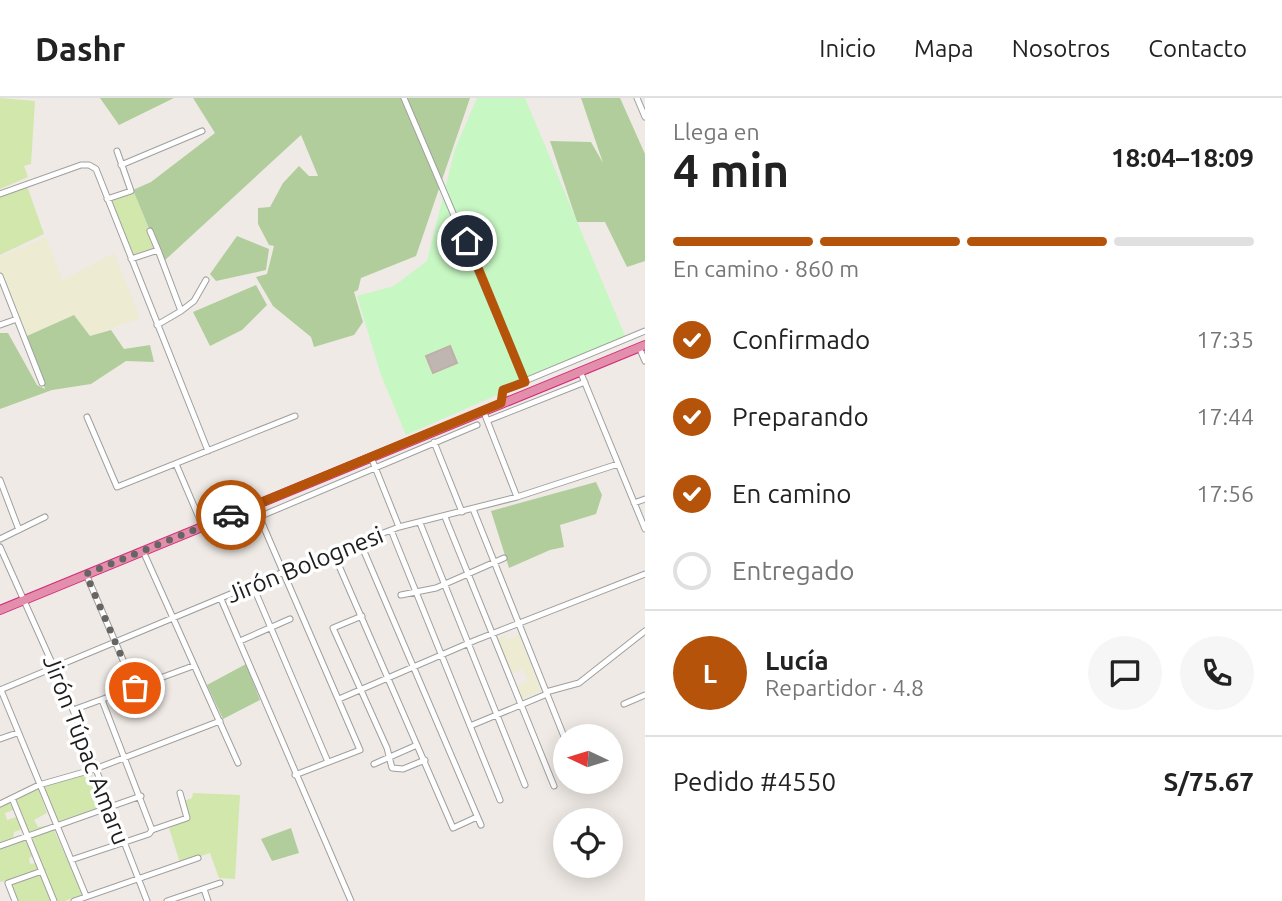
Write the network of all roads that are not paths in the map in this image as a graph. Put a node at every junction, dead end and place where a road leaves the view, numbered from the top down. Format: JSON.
{"nodes":[{"id":1,"x":404,"y":98,"type":"edge"},
{"id":2,"x":637,"y":98,"type":"edge"},
{"id":3,"x":645,"y":117,"type":"edge"},
{"id":4,"x":202,"y":131,"type":"dead end"},
{"id":5,"x":117,"y":152,"type":"dead end"},
{"id":6,"x":121,"y":164,"type":"junction"},
{"id":7,"x":0,"y":194,"type":"edge"},
{"id":8,"x":107,"y":199,"type":"junction"},
{"id":9,"x":150,"y":231,"type":"dead end"},
{"id":10,"x":158,"y":250,"type":"junction"},
{"id":11,"x":131,"y":259,"type":"junction"},
{"id":12,"x":0,"y":276,"type":"edge"},
{"id":13,"x":206,"y":280,"type":"dead end"},
{"id":14,"x":181,"y":312,"type":"junction"},
{"id":15,"x":17,"y":318,"type":"junction"},
{"id":16,"x":0,"y":325,"type":"edge"},
{"id":17,"x":158,"y":325,"type":"junction"},
{"id":18,"x":645,"y":331,"type":"edge"},
{"id":19,"x":642,"y":346,"type":"edge"},
{"id":20,"x":645,"y":361,"type":"edge"},
{"id":21,"x":580,"y":371,"type":"junction"},
{"id":22,"x":525,"y":382,"type":"junction"},
{"id":23,"x":585,"y":382,"type":"junction"},
{"id":24,"x":42,"y":383,"type":"dead end"},
{"id":25,"x":501,"y":403,"type":"junction"},
{"id":26,"x":483,"y":410,"type":"junction"},
{"id":27,"x":295,"y":416,"type":"dead end"},
{"id":28,"x":87,"y":417,"type":"dead end"},
{"id":29,"x":489,"y":420,"type":"junction"},
{"id":30,"x":477,"y":425,"type":"dead end"},
{"id":31,"x":432,"y":438,"type":"junction"},
{"id":32,"x":208,"y":451,"type":"junction"},
{"id":33,"x":371,"y":457,"type":"junction"},
{"id":34,"x":176,"y":464,"type":"junction"},
{"id":35,"x":618,"y":464,"type":"junction"},
{"id":36,"x":376,"y":468,"type":"junction"},
{"id":37,"x":0,"y":480,"type":"edge"},
{"id":38,"x":517,"y":497,"type":"junction"},
{"id":39,"x":645,"y":499,"type":"edge"},
{"id":40,"x":634,"y":503,"type":"junction"},
{"id":41,"x":250,"y":507,"type":"junction"},
{"id":42,"x":473,"y":509,"type":"junction"},
{"id":43,"x":462,"y":512,"type":"junction"},
{"id":44,"x":259,"y":516,"type":"junction"},
{"id":45,"x":46,"y":517,"type":"dead end"},
{"id":46,"x":445,"y":517,"type":"junction"},
{"id":47,"x":420,"y":523,"type":"junction"},
{"id":48,"x":203,"y":527,"type":"junction"},
{"id":49,"x":399,"y":527,"type":"junction"},
{"id":50,"x":19,"y":530,"type":"junction"},
{"id":51,"x":391,"y":530,"type":"junction"},
{"id":52,"x":645,"y":530,"type":"edge"},
{"id":53,"x":0,"y":538,"type":"edge"},
{"id":54,"x":360,"y":542,"type":"junction"},
{"id":55,"x":0,"y":547,"type":"edge"},
{"id":56,"x":143,"y":551,"type":"junction"},
{"id":57,"x":333,"y":552,"type":"junction"},
{"id":58,"x":504,"y":558,"type":"dead end"},
{"id":59,"x":494,"y":562,"type":"junction"},
{"id":60,"x":286,"y":573,"type":"junction"},
{"id":61,"x":86,"y":574,"type":"junction"},
{"id":62,"x":468,"y":574,"type":"junction"},
{"id":63,"x":645,"y":574,"type":"edge"},
{"id":64,"x":444,"y":584,"type":"junction"},
{"id":65,"x":253,"y":586,"type":"junction"},
{"id":66,"x":417,"y":593,"type":"junction"},
{"id":67,"x":401,"y":595,"type":"dead end"},
{"id":68,"x":221,"y":599,"type":"junction"},
{"id":69,"x":23,"y":600,"type":"junction"},
{"id":70,"x":0,"y":610,"type":"edge"},
{"id":71,"x":362,"y":616,"type":"junction"},
{"id":72,"x":172,"y":618,"type":"junction"},
{"id":73,"x":290,"y":619,"type":"dead end"},
{"id":74,"x":518,"y":624,"type":"junction"},
{"id":75,"x":270,"y":629,"type":"junction"},
{"id":76,"x":645,"y":631,"type":"edge"},
{"id":77,"x":492,"y":634,"type":"junction"},
{"id":78,"x":240,"y":641,"type":"junction"},
{"id":79,"x":114,"y":642,"type":"junction"},
{"id":80,"x":468,"y":643,"type":"junction"},
{"id":81,"x":442,"y":655,"type":"junction"},
{"id":82,"x":193,"y":666,"type":"junction"},
{"id":83,"x":55,"y":667,"type":"junction"},
{"id":84,"x":413,"y":667,"type":"junction"},
{"id":85,"x":389,"y":676,"type":"junction"},
{"id":86,"x":135,"y":688,"type":"junction"},
{"id":87,"x":360,"y":689,"type":"junction"},
{"id":88,"x":0,"y":690,"type":"edge"},
{"id":89,"x":547,"y":693,"type":"junction"},
{"id":90,"x":645,"y":695,"type":"edge"},
{"id":91,"x":339,"y":699,"type":"junction"},
{"id":92,"x":102,"y":700,"type":"junction"},
{"id":93,"x":624,"y":704,"type":"dead end"},
{"id":94,"x":521,"y":705,"type":"junction"},
{"id":95,"x":74,"y":710,"type":"junction"},
{"id":96,"x":496,"y":715,"type":"junction"},
{"id":97,"x":220,"y":720,"type":"junction"},
{"id":98,"x":559,"y":724,"type":"edge"},
{"id":99,"x":470,"y":726,"type":"junction"},
{"id":100,"x":17,"y":733,"type":"junction"},
{"id":101,"x":0,"y":739,"type":"edge"},
{"id":102,"x":417,"y":745,"type":"junction"},
{"id":103,"x":125,"y":758,"type":"junction"},
{"id":104,"x":389,"y":758,"type":"junction"},
{"id":105,"x":425,"y":761,"type":"junction"},
{"id":106,"x":328,"y":762,"type":"junction"},
{"id":107,"x":238,"y":763,"type":"dead end"},
{"id":108,"x":374,"y":764,"type":"dead end"},
{"id":109,"x":95,"y":769,"type":"junction"},
{"id":110,"x":295,"y":775,"type":"junction"},
{"id":111,"x":553,"y":784,"type":"edge"},
{"id":112,"x":39,"y":785,"type":"junction"},
{"id":113,"x":525,"y":785,"type":"dead end"},
{"id":114,"x":180,"y":793,"type":"dead end"},
{"id":115,"x":141,"y":796,"type":"junction"},
{"id":116,"x":12,"y":798,"type":"junction"},
{"id":117,"x":500,"y":800,"type":"dead end"},
{"id":118,"x":0,"y":804,"type":"edge"},
{"id":119,"x":108,"y":807,"type":"junction"},
{"id":120,"x":477,"y":817,"type":"junction"},
{"id":121,"x":481,"y":825,"type":"dead end"},
{"id":122,"x":55,"y":826,"type":"junction"},
{"id":123,"x":152,"y":830,"type":"junction"},
{"id":124,"x":26,"y":835,"type":"junction"},
{"id":125,"x":122,"y":842,"type":"junction"},
{"id":126,"x":0,"y":846,"type":"edge"},
{"id":127,"x":198,"y":858,"type":"dead end"},
{"id":128,"x":71,"y":860,"type":"junction"},
{"id":129,"x":42,"y":872,"type":"junction"},
{"id":130,"x":137,"y":878,"type":"junction"},
{"id":131,"x":8,"y":883,"type":"junction"},
{"id":132,"x":220,"y":883,"type":"dead end"},
{"id":133,"x":0,"y":885,"type":"edge"},
{"id":134,"x":204,"y":888,"type":"junction"},
{"id":135,"x":86,"y":896,"type":"junction"},
{"id":136,"x":15,"y":901,"type":"edge"},
{"id":137,"x":54,"y":901,"type":"edge"},
{"id":138,"x":74,"y":901,"type":"edge"},
{"id":139,"x":147,"y":901,"type":"edge"},
{"id":140,"x":167,"y":901,"type":"edge"},
{"id":141,"x":208,"y":901,"type":"edge"},
{"id":142,"x":351,"y":901,"type":"edge"}],
"edges":[{"from":1,"to":22,"type":"street"},
{"from":2,"to":3,"type":"street"},
{"from":4,"to":6,"type":"street"},
{"from":5,"to":6,"type":"street"},
{"from":6,"to":8,"type":"street"},
{"from":7,"to":8,"type":"street"},
{"from":8,"to":11,"type":"street"},
{"from":9,"to":10,"type":"street"},
{"from":10,"to":11,"type":"street"},
{"from":10,"to":14,"type":"street"},
{"from":11,"to":17,"type":"street"},
{"from":12,"to":15,"type":"street"},
{"from":13,"to":14,"type":"street"},
{"from":14,"to":17,"type":"street"},
{"from":15,"to":16,"type":"street"},
{"from":15,"to":24,"type":"street"},
{"from":17,"to":32,"type":"street"},
{"from":18,"to":22,"type":"street"},
{"from":19,"to":20,"type":"street"},
{"from":19,"to":21,"type":"highway"},
{"from":21,"to":23,"type":"street"},
{"from":21,"to":25,"type":"highway"},
{"from":22,"to":25,"type":"street"},
{"from":23,"to":29,"type":"street"},
{"from":23,"to":35,"type":"street"},
{"from":25,"to":26,"type":"highway"},
{"from":26,"to":29,"type":"street"},
{"from":26,"to":31,"type":"highway"},
{"from":27,"to":32,"type":"street"},
{"from":28,"to":34,"type":"street"},
{"from":29,"to":38,"type":"street"},
{"from":30,"to":31,"type":"street"},
{"from":31,"to":33,"type":"highway"},
{"from":31,"to":36,"type":"street"},
{"from":31,"to":43,"type":"street"},
{"from":32,"to":34,"type":"street"},
{"from":33,"to":36,"type":"street"},
{"from":33,"to":41,"type":"highway"},
{"from":34,"to":48,"type":"street"},
{"from":35,"to":38,"type":"street","name":"Jirón Bolognesi"},
{"from":35,"to":40,"type":"street"},
{"from":36,"to":44,"type":"street"},
{"from":36,"to":49,"type":"street"},
{"from":37,"to":50,"type":"street"},
{"from":38,"to":42,"type":"street","name":"Jirón Bolognesi"},
{"from":39,"to":40,"type":"street"},
{"from":40,"to":52,"type":"street"},
{"from":41,"to":44,"type":"street"},
{"from":41,"to":48,"type":"highway"},
{"from":42,"to":43,"type":"street","name":"Jirón Bolognesi"},
{"from":42,"to":59,"type":"street"},
{"from":43,"to":46,"type":"street","name":"Jirón Bolognesi"},
{"from":44,"to":60,"type":"street"},
{"from":45,"to":50,"type":"street"},
{"from":46,"to":47,"type":"street","name":"Jirón Bolognesi"},
{"from":46,"to":62,"type":"street"},
{"from":47,"to":49,"type":"street","name":"Jirón Bolognesi"},
{"from":47,"to":64,"type":"street"},
{"from":48,"to":56,"type":"highway"},
{"from":49,"to":51,"type":"street","name":"Jirón Bolognesi"},
{"from":50,"to":53,"type":"street"},
{"from":51,"to":54,"type":"street","name":"Jirón Bolognesi"},
{"from":51,"to":66,"type":"street"},
{"from":54,"to":57,"type":"street","name":"Jirón Bolognesi"},
{"from":54,"to":84,"type":"street"},
{"from":55,"to":69,"type":"street","name":"Jirón Túpac Amaru"},
{"from":56,"to":61,"type":"highway"},
{"from":56,"to":72,"type":"street"},
{"from":57,"to":60,"type":"street","name":"Jirón Bolognesi"},
{"from":57,"to":71,"type":"street"},
{"from":58,"to":59,"type":"street"},
{"from":59,"to":62,"type":"street"},
{"from":59,"to":74,"type":"street"},
{"from":60,"to":65,"type":"street","name":"Jirón Bolognesi"},
{"from":60,"to":91,"type":"street"},
{"from":61,"to":69,"type":"highway"},
{"from":61,"to":79,"type":"street"},
{"from":62,"to":64,"type":"street"},
{"from":62,"to":77,"type":"street"},
{"from":63,"to":74,"type":"street"},
{"from":64,"to":66,"type":"street"},
{"from":64,"to":80,"type":"street"},
{"from":65,"to":68,"type":"street","name":"Jirón Bolognesi"},
{"from":65,"to":75,"type":"street"},
{"from":66,"to":67,"type":"street"},
{"from":66,"to":81,"type":"street"},
{"from":68,"to":72,"type":"street","name":"Jirón Bolognesi"},
{"from":68,"to":78,"type":"street"},
{"from":69,"to":70,"type":"highway"},
{"from":69,"to":83,"type":"street","name":"Jirón Túpac Amaru"},
{"from":71,"to":85,"type":"street"},
{"from":71,"to":87,"type":"street"},
{"from":72,"to":79,"type":"street","name":"Jirón Bolognesi"},
{"from":72,"to":82,"type":"street"},
{"from":73,"to":75,"type":"street"},
{"from":74,"to":77,"type":"street"},
{"from":74,"to":89,"type":"street"},
{"from":75,"to":78,"type":"street"},
{"from":75,"to":106,"type":"street"},
{"from":76,"to":89,"type":"street"},
{"from":77,"to":80,"type":"street"},
{"from":77,"to":94,"type":"street"},
{"from":78,"to":110,"type":"street"},
{"from":79,"to":83,"type":"street","name":"Jirón Bolognesi"},
{"from":79,"to":86,"type":"street"},
{"from":80,"to":81,"type":"street"},
{"from":80,"to":96,"type":"street"},
{"from":81,"to":84,"type":"street"},
{"from":81,"to":99,"type":"street"},
{"from":82,"to":86,"type":"street"},
{"from":82,"to":97,"type":"street"},
{"from":83,"to":88,"type":"street","name":"Jirón Bolognesi"},
{"from":83,"to":95,"type":"street","name":"Jirón Túpac Amaru"},
{"from":84,"to":85,"type":"street"},
{"from":84,"to":120,"type":"street"},
{"from":85,"to":87,"type":"street"},
{"from":85,"to":102,"type":"street"},
{"from":86,"to":92,"type":"street"},
{"from":87,"to":91,"type":"street"},
{"from":87,"to":104,"type":"street"},
{"from":88,"to":100,"type":"street"},
{"from":89,"to":94,"type":"street"},
{"from":89,"to":98,"type":"street"},
{"from":90,"to":93,"type":"street"},
{"from":91,"to":106,"type":"street"},
{"from":92,"to":95,"type":"street"},
{"from":92,"to":103,"type":"street"},
{"from":94,"to":96,"type":"street"},
{"from":94,"to":111,"type":"street"},
{"from":95,"to":109,"type":"street","name":"Jirón Túpac Amaru"},
{"from":96,"to":99,"type":"street"},
{"from":96,"to":113,"type":"street"},
{"from":97,"to":103,"type":"street"},
{"from":97,"to":107,"type":"street"},
{"from":99,"to":117,"type":"street"},
{"from":100,"to":101,"type":"street"},
{"from":100,"to":112,"type":"street"},
{"from":102,"to":104,"type":"street"},
{"from":102,"to":105,"type":"street"},
{"from":103,"to":109,"type":"street"},
{"from":103,"to":115,"type":"street"},
{"from":104,"to":105,"type":"street"},
{"from":104,"to":108,"type":"street"},
{"from":105,"to":120,"type":"street"},
{"from":106,"to":110,"type":"street"},
{"from":109,"to":112,"type":"street"},
{"from":109,"to":119,"type":"street","name":"Jirón Túpac Amaru"},
{"from":110,"to":142,"type":"street"},
{"from":112,"to":116,"type":"street"},
{"from":112,"to":122,"type":"street"},
{"from":114,"to":123,"type":"street"},
{"from":115,"to":119,"type":"street"},
{"from":115,"to":123,"type":"street"},
{"from":116,"to":118,"type":"street"},
{"from":116,"to":124,"type":"street"},
{"from":119,"to":122,"type":"street"},
{"from":119,"to":125,"type":"street","name":"Jirón Túpac Amaru"},
{"from":120,"to":121,"type":"street"},
{"from":122,"to":124,"type":"street"},
{"from":122,"to":128,"type":"street"},
{"from":123,"to":125,"type":"street"},
{"from":124,"to":126,"type":"street"},
{"from":124,"to":129,"type":"street"},
{"from":125,"to":128,"type":"street"},
{"from":125,"to":130,"type":"street","name":"Jirón Túpac Amaru"},
{"from":127,"to":130,"type":"street"},
{"from":128,"to":135,"type":"street"},
{"from":129,"to":131,"type":"street"},
{"from":129,"to":137,"type":"street"},
{"from":130,"to":135,"type":"street"},
{"from":130,"to":139,"type":"street","name":"Jirón Túpac Amaru"},
{"from":131,"to":133,"type":"street"},
{"from":131,"to":136,"type":"street"},
{"from":132,"to":134,"type":"street"},
{"from":134,"to":140,"type":"street"},
{"from":134,"to":141,"type":"street"},
{"from":135,"to":138,"type":"street"}]}
